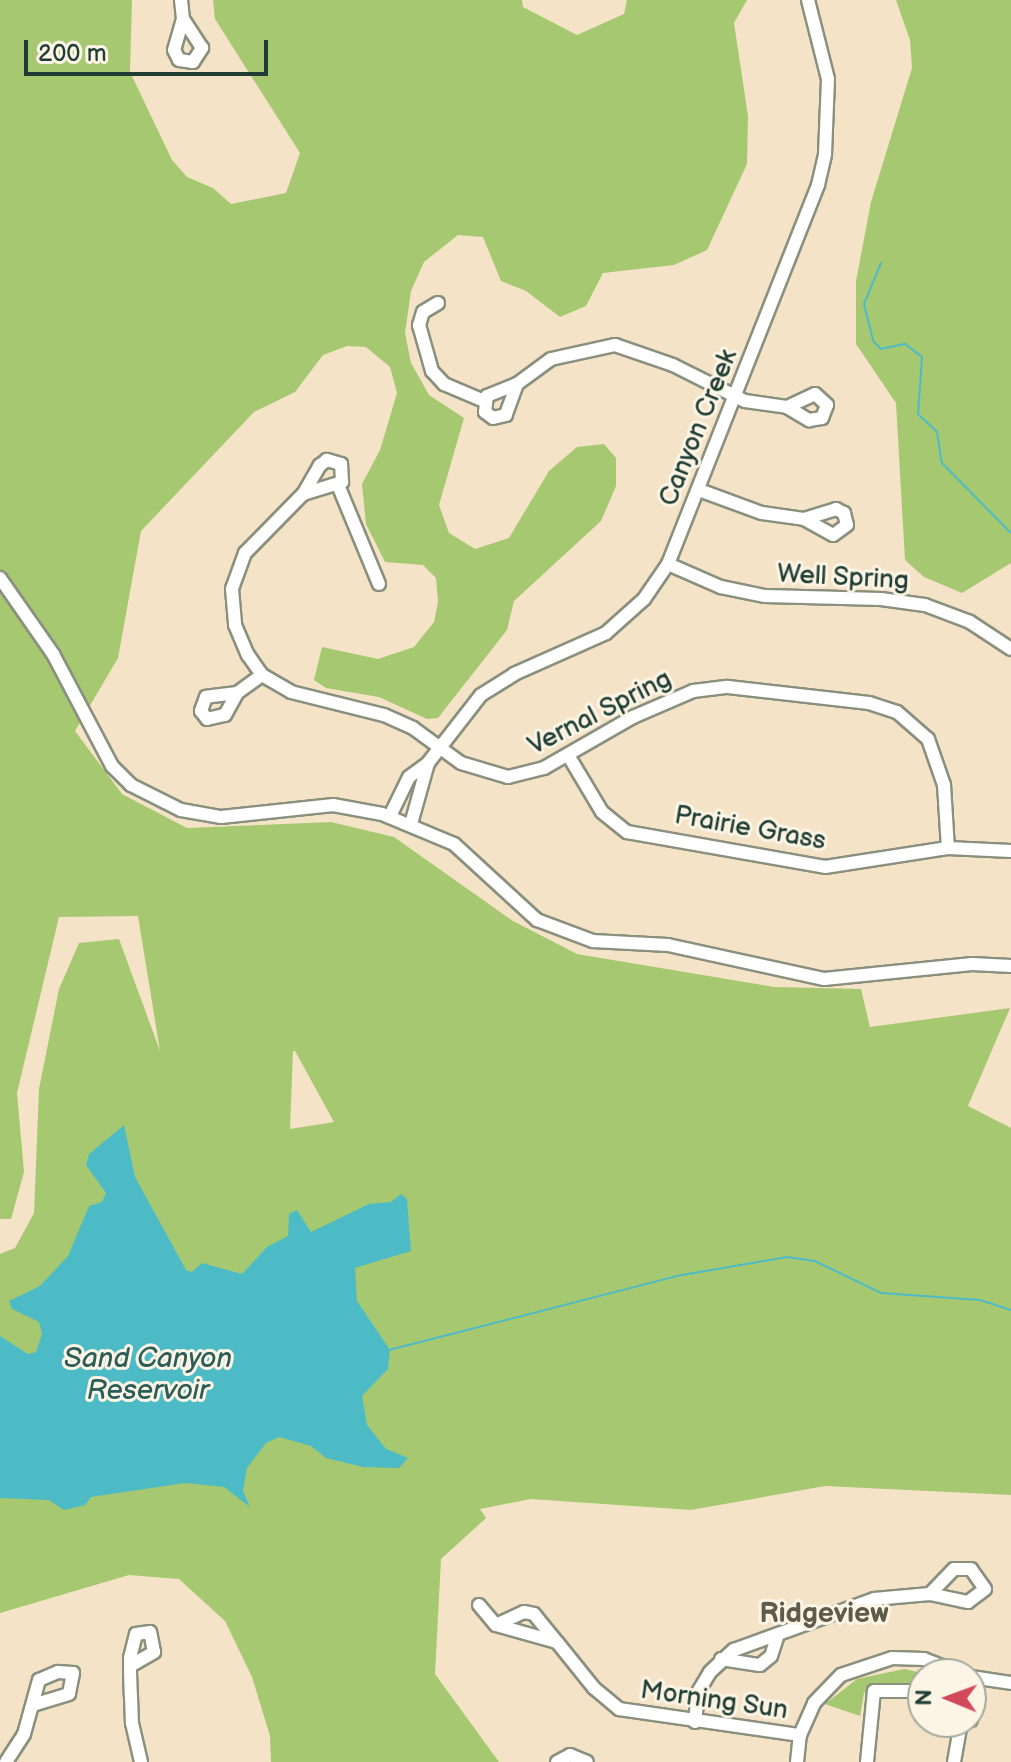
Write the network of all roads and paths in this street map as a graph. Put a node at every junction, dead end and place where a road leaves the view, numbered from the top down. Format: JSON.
{"nodes":[{"id":1,"x":181,"y":0,"type":"edge"},
{"id":2,"x":808,"y":0,"type":"edge"},
{"id":3,"x":183,"y":19,"type":"dead end"},
{"id":4,"x":438,"y":303,"type":"dead end"},
{"id":5,"x":517,"y":384,"type":"junction"},
{"id":6,"x":734,"y":397,"type":"junction"},
{"id":7,"x":484,"y":401,"type":"junction"},
{"id":8,"x":787,"y":407,"type":"dead end"},
{"id":9,"x":338,"y":485,"type":"junction"},
{"id":10,"x":699,"y":490,"type":"junction"},
{"id":11,"x":303,"y":494,"type":"junction"},
{"id":12,"x":804,"y":519,"type":"dead end"},
{"id":13,"x":668,"y":564,"type":"junction"},
{"id":14,"x":0,"y":578,"type":"edge"},
{"id":15,"x":379,"y":584,"type":"dead end"},
{"id":16,"x":1011,"y":649,"type":"edge"},
{"id":17,"x":262,"y":675,"type":"junction"},
{"id":18,"x":237,"y":693,"type":"dead end"},
{"id":19,"x":439,"y":748,"type":"junction"},
{"id":20,"x":568,"y":755,"type":"junction"},
{"id":21,"x":428,"y":763,"type":"junction"},
{"id":22,"x":408,"y":779,"type":"junction"},
{"id":23,"x":425,"y":787,"type":"junction"},
{"id":24,"x":390,"y":816,"type":"junction"},
{"id":25,"x":411,"y":824,"type":"junction"},
{"id":26,"x":948,"y":848,"type":"junction"},
{"id":27,"x":1011,"y":851,"type":"edge"},
{"id":28,"x":1011,"y":966,"type":"edge"},
{"id":29,"x":930,"y":1594,"type":"dead end"},
{"id":30,"x":479,"y":1605,"type":"dead end"},
{"id":31,"x":496,"y":1625,"type":"junction"},
{"id":32,"x":778,"y":1635,"type":"junction"},
{"id":33,"x":557,"y":1642,"type":"junction"},
{"id":34,"x":721,"y":1659,"type":"junction"},
{"id":35,"x":907,"y":1660,"type":"edge"},
{"id":36,"x":130,"y":1666,"type":"dead end"},
{"id":37,"x":987,"y":1681,"type":"edge"},
{"id":38,"x":1011,"y":1683,"type":"edge"},
{"id":39,"x":907,"y":1691,"type":"edge"},
{"id":40,"x":33,"y":1705,"type":"dead end"},
{"id":41,"x":695,"y":1722,"type":"junction"},
{"id":42,"x":800,"y":1735,"type":"junction"},
{"id":43,"x":960,"y":1738,"type":"edge"},
{"id":44,"x":6,"y":1762,"type":"edge"},
{"id":45,"x":141,"y":1762,"type":"edge"},
{"id":46,"x":557,"y":1762,"type":"edge"},
{"id":47,"x":587,"y":1762,"type":"edge"},
{"id":48,"x":797,"y":1762,"type":"edge"},
{"id":49,"x":867,"y":1762,"type":"edge"},
{"id":50,"x":954,"y":1762,"type":"edge"}],
"edges":[{"from":1,"to":3,"type":"street"},
{"from":2,"to":6,"type":"street","name":"Canyon Creek"},
{"from":4,"to":7,"type":"street"},
{"from":5,"to":6,"type":"street"},
{"from":5,"to":7,"type":"street"},
{"from":5,"to":7,"type":"street"},
{"from":6,"to":8,"type":"street"},
{"from":6,"to":10,"type":"street","name":"Canyon Creek"},
{"from":9,"to":11,"type":"street","name":"Vernal Spring"},
{"from":9,"to":11,"type":"street","name":"Vernal Spring"},
{"from":9,"to":15,"type":"street"},
{"from":10,"to":12,"type":"street"},
{"from":10,"to":13,"type":"street","name":"Canyon Creek"},
{"from":11,"to":17,"type":"street","name":"Vernal Spring"},
{"from":13,"to":16,"type":"street","name":"Well Spring"},
{"from":13,"to":19,"type":"street","name":"Canyon Creek"},
{"from":14,"to":24,"type":"street"},
{"from":17,"to":18,"type":"street"},
{"from":17,"to":19,"type":"street","name":"Vernal Spring"},
{"from":19,"to":20,"type":"street","name":"Vernal Spring"},
{"from":19,"to":21,"type":"street","name":"Canyon Creek"},
{"from":20,"to":26,"type":"street","name":"Prairie Grass"},
{"from":20,"to":26,"type":"street","name":"Vernal Spring"},
{"from":21,"to":22,"type":"street","name":"Canyon Creek"},
{"from":21,"to":23,"type":"street","name":"Canyon Creek"},
{"from":22,"to":23,"type":"street"},
{"from":22,"to":24,"type":"street","name":"Canyon Creek"},
{"from":23,"to":25,"type":"street","name":"Canyon Creek"},
{"from":24,"to":25,"type":"street"},
{"from":25,"to":28,"type":"street"},
{"from":26,"to":27,"type":"street","name":"Prairie Grass"},
{"from":29,"to":32,"type":"street"},
{"from":30,"to":31,"type":"street"},
{"from":31,"to":33,"type":"street"},
{"from":31,"to":33,"type":"street","name":"Morning Sun"},
{"from":32,"to":34,"type":"street"},
{"from":32,"to":34,"type":"street"},
{"from":33,"to":41,"type":"street","name":"Morning Sun"},
{"from":34,"to":41,"type":"street"},
{"from":35,"to":42,"type":"street"},
{"from":36,"to":45,"type":"street"},
{"from":37,"to":38,"type":"street"},
{"from":39,"to":49,"type":"street"},
{"from":40,"to":44,"type":"street"},
{"from":41,"to":42,"type":"street","name":"Morning Sun"},
{"from":42,"to":48,"type":"street"},
{"from":43,"to":50,"type":"street"},
{"from":46,"to":47,"type":"street"}]}
